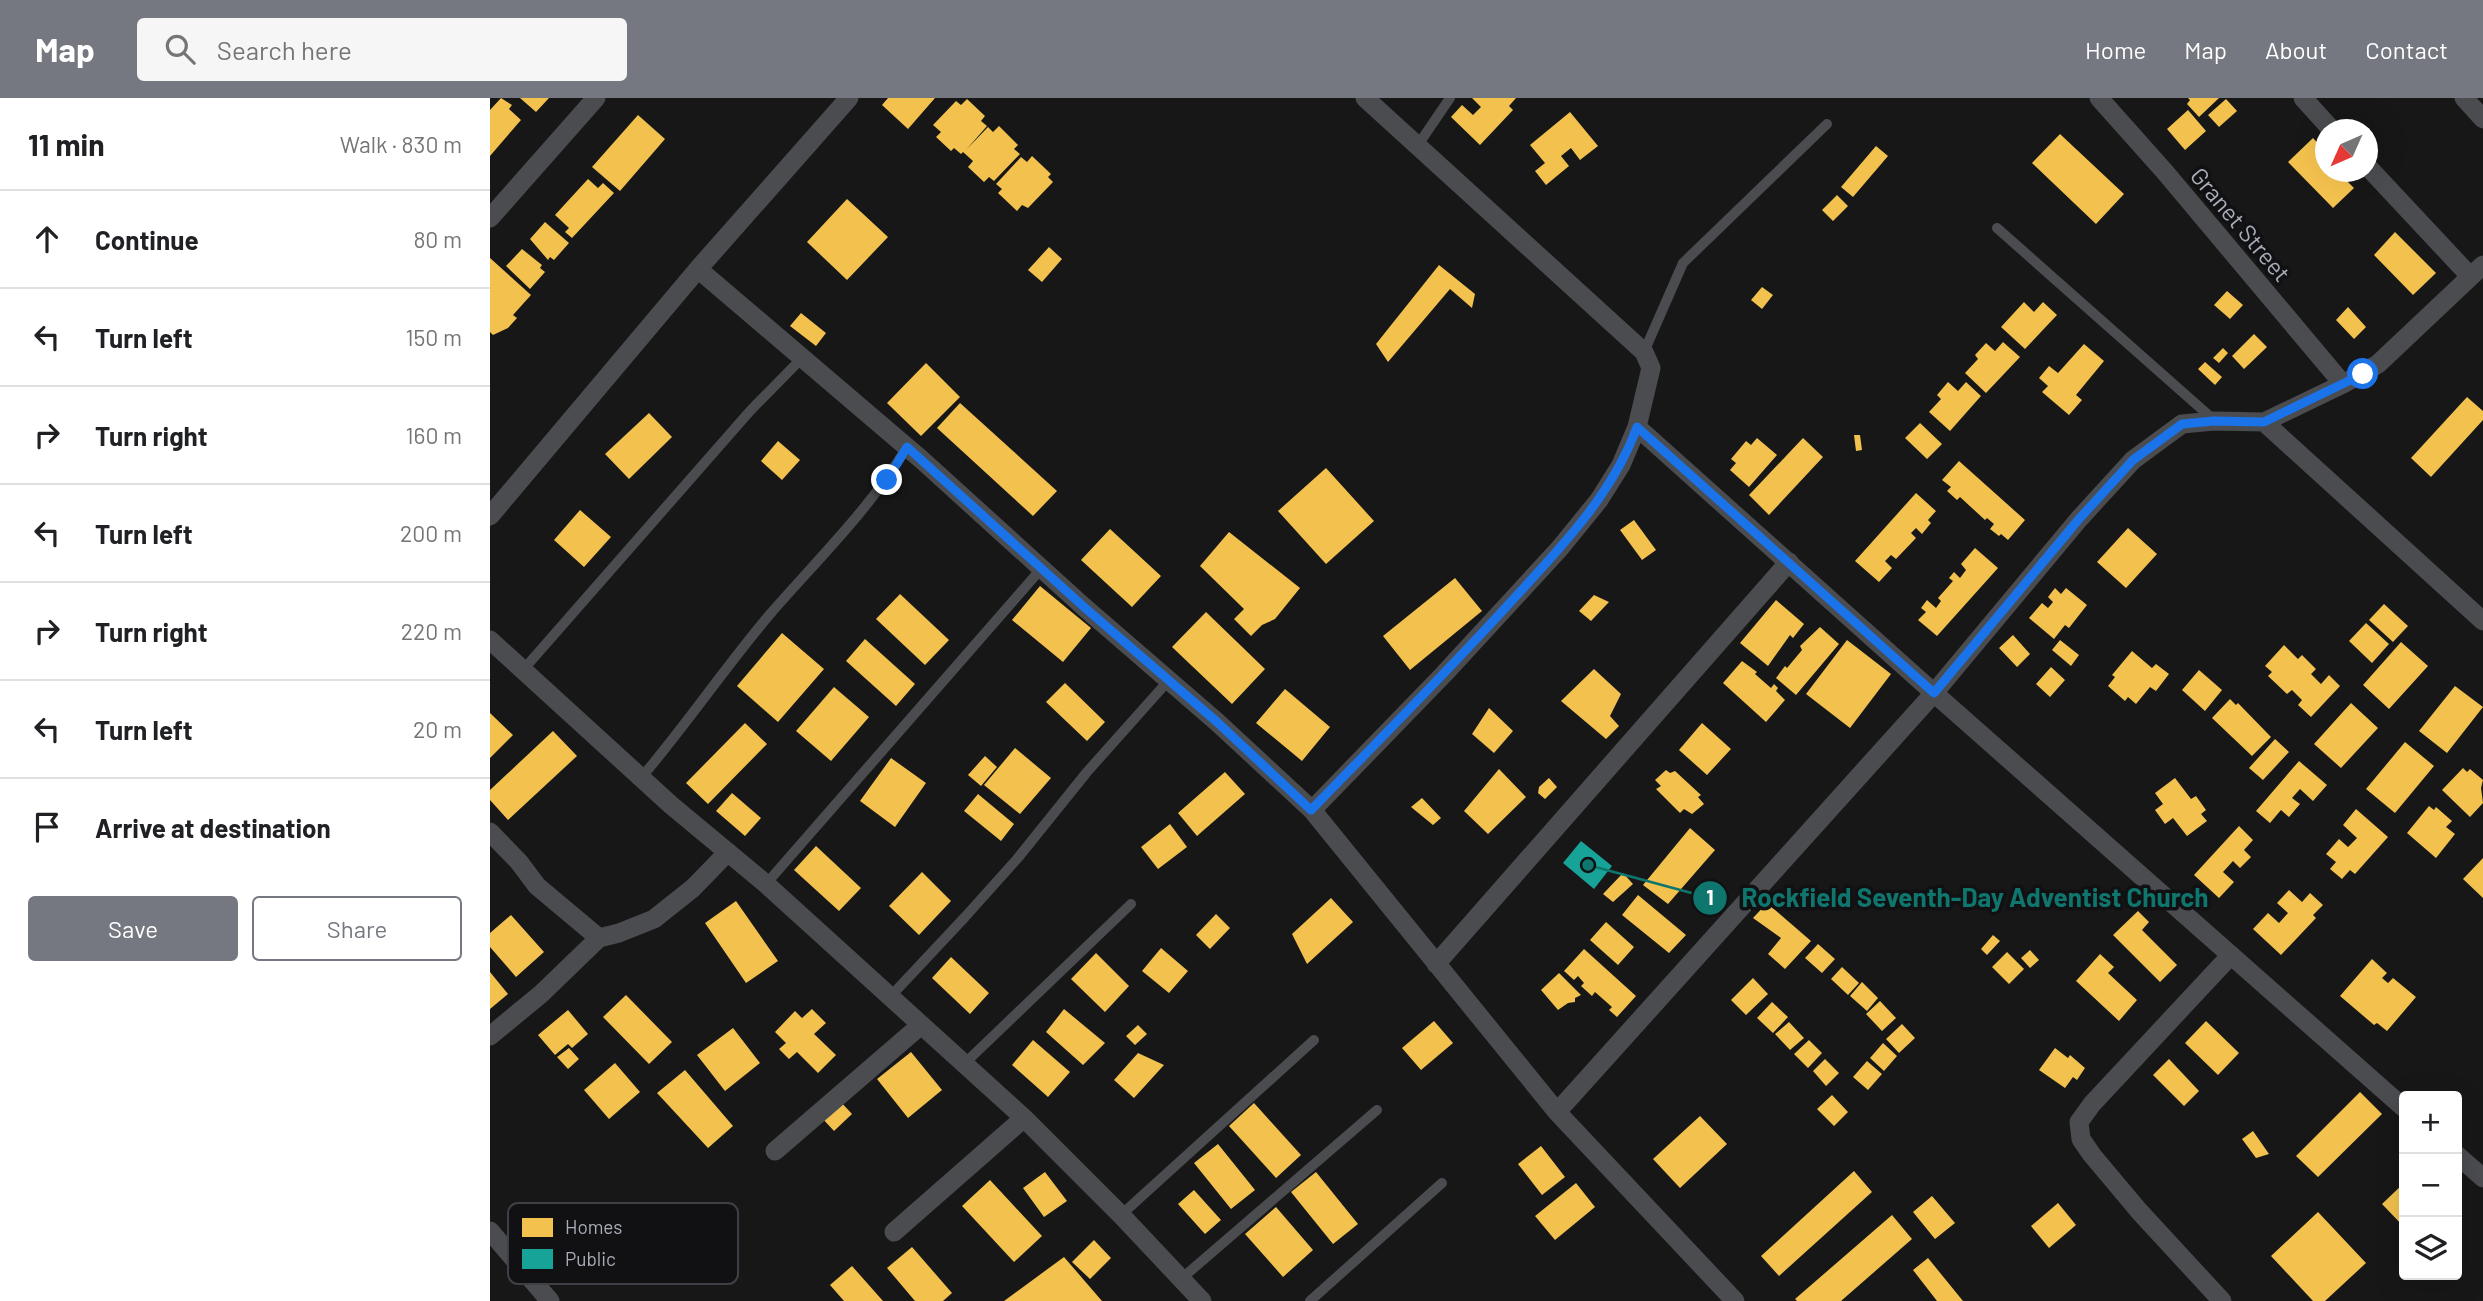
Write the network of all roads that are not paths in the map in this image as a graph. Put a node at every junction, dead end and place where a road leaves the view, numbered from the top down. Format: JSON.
{"nodes":[{"id":1,"x":596,"y":98,"type":"edge"},
{"id":2,"x":849,"y":98,"type":"edge"},
{"id":3,"x":1364,"y":98,"type":"edge"},
{"id":4,"x":1450,"y":98,"type":"edge"},
{"id":5,"x":2098,"y":98,"type":"edge"},
{"id":6,"x":2303,"y":98,"type":"edge"},
{"id":7,"x":2464,"y":98,"type":"edge"},
{"id":8,"x":2322,"y":119,"type":"edge"},
{"id":9,"x":2483,"y":119,"type":"edge"},
{"id":10,"x":1827,"y":124,"type":"dead end"},
{"id":11,"x":1418,"y":145,"type":"junction"},
{"id":12,"x":2378,"y":177,"type":"edge"},
{"id":13,"x":490,"y":218,"type":"edge"},
{"id":14,"x":1997,"y":228,"type":"dead end"},
{"id":15,"x":698,"y":269,"type":"junction"},
{"id":16,"x":2476,"y":270,"type":"edge"},
{"id":17,"x":1644,"y":352,"type":"junction"},
{"id":18,"x":802,"y":358,"type":"junction"},
{"id":19,"x":2343,"y":384,"type":"junction"},
{"id":20,"x":2214,"y":421,"type":"junction"},
{"id":21,"x":2264,"y":422,"type":"junction"},
{"id":22,"x":1637,"y":427,"type":"junction"},
{"id":23,"x":907,"y":447,"type":"junction"},
{"id":24,"x":490,"y":516,"type":"edge"},
{"id":25,"x":1788,"y":562,"type":"junction"},
{"id":26,"x":1041,"y":569,"type":"junction"},
{"id":27,"x":2483,"y":621,"type":"edge"},
{"id":28,"x":490,"y":640,"type":"edge"},
{"id":29,"x":523,"y":670,"type":"junction"},
{"id":30,"x":1169,"y":680,"type":"junction"},
{"id":31,"x":1934,"y":693,"type":"junction"},
{"id":32,"x":641,"y":778,"type":"junction"},
{"id":33,"x":1311,"y":810,"type":"junction"},
{"id":34,"x":490,"y":832,"type":"edge"},
{"id":35,"x":728,"y":852,"type":"junction"},
{"id":36,"x":765,"y":884,"type":"junction"},
{"id":37,"x":1132,"y":904,"type":"dead end"},
{"id":38,"x":599,"y":938,"type":"junction"},
{"id":39,"x":2231,"y":956,"type":"junction"},
{"id":40,"x":1436,"y":964,"type":"junction"},
{"id":41,"x":890,"y":998,"type":"junction"},
{"id":42,"x":921,"y":1025,"type":"junction"},
{"id":43,"x":490,"y":1036,"type":"edge"},
{"id":44,"x":1314,"y":1040,"type":"dead end"},
{"id":45,"x":964,"y":1064,"type":"junction"},
{"id":46,"x":2399,"y":1104,"type":"edge"},
{"id":47,"x":1377,"y":1110,"type":"dead end"},
{"id":48,"x":1557,"y":1112,"type":"junction"},
{"id":49,"x":1024,"y":1118,"type":"junction"},
{"id":50,"x":775,"y":1151,"type":"dead end"},
{"id":51,"x":2462,"y":1159,"type":"edge"},
{"id":52,"x":2483,"y":1178,"type":"edge"},
{"id":53,"x":1442,"y":1183,"type":"dead end"},
{"id":54,"x":1121,"y":1215,"type":"junction"},
{"id":55,"x":490,"y":1231,"type":"edge"},
{"id":56,"x":894,"y":1232,"type":"dead end"},
{"id":57,"x":508,"y":1252,"type":"edge"},
{"id":58,"x":1181,"y":1279,"type":"junction"},
{"id":59,"x":535,"y":1284,"type":"edge"},
{"id":60,"x":550,"y":1301,"type":"edge"},
{"id":61,"x":1202,"y":1301,"type":"edge"},
{"id":62,"x":1310,"y":1301,"type":"edge"},
{"id":63,"x":1735,"y":1301,"type":"edge"},
{"id":64,"x":2222,"y":1301,"type":"edge"}],
"edges":[{"from":1,"to":13,"type":"street"},
{"from":2,"to":15,"type":"street"},
{"from":3,"to":11,"type":"street"},
{"from":4,"to":11,"type":"lane"},
{"from":5,"to":19,"type":"street","name":"Granet Street"},
{"from":6,"to":8,"type":"street"},
{"from":7,"to":9,"type":"street"},
{"from":10,"to":17,"type":"lane"},
{"from":11,"to":17,"type":"street"},
{"from":12,"to":16,"type":"street"},
{"from":14,"to":20,"type":"lane"},
{"from":15,"to":18,"type":"street"},
{"from":15,"to":24,"type":"street"},
{"from":16,"to":19,"type":"street"},
{"from":17,"to":22,"type":"street"},
{"from":18,"to":23,"type":"street"},
{"from":18,"to":29,"type":"lane"},
{"from":19,"to":21,"type":"street"},
{"from":20,"to":21,"type":"street"},
{"from":20,"to":31,"type":"street"},
{"from":21,"to":27,"type":"street"},
{"from":22,"to":25,"type":"street"},
{"from":22,"to":33,"type":"street"},
{"from":23,"to":26,"type":"street"},
{"from":23,"to":32,"type":"lane"},
{"from":25,"to":31,"type":"street"},
{"from":25,"to":40,"type":"street"},
{"from":26,"to":30,"type":"street"},
{"from":26,"to":36,"type":"lane"},
{"from":28,"to":29,"type":"street"},
{"from":29,"to":32,"type":"street"},
{"from":30,"to":33,"type":"street"},
{"from":30,"to":41,"type":"lane"},
{"from":31,"to":39,"type":"street"},
{"from":31,"to":48,"type":"street"},
{"from":32,"to":35,"type":"street"},
{"from":33,"to":40,"type":"street"},
{"from":34,"to":38,"type":"street"},
{"from":35,"to":36,"type":"street"},
{"from":35,"to":38,"type":"street"},
{"from":36,"to":41,"type":"street"},
{"from":37,"to":45,"type":"lane"},
{"from":38,"to":43,"type":"street"},
{"from":39,"to":46,"type":"street"},
{"from":39,"to":64,"type":"street"},
{"from":40,"to":48,"type":"street"},
{"from":41,"to":42,"type":"street"},
{"from":42,"to":45,"type":"street"},
{"from":42,"to":50,"type":"street"},
{"from":44,"to":54,"type":"lane"},
{"from":45,"to":49,"type":"street"},
{"from":47,"to":58,"type":"lane"},
{"from":48,"to":63,"type":"street"},
{"from":49,"to":54,"type":"street"},
{"from":49,"to":56,"type":"street"},
{"from":51,"to":52,"type":"street"},
{"from":53,"to":62,"type":"lane"},
{"from":54,"to":58,"type":"street"},
{"from":55,"to":57,"type":"street"},
{"from":58,"to":61,"type":"street"},
{"from":59,"to":60,"type":"street"}]}
